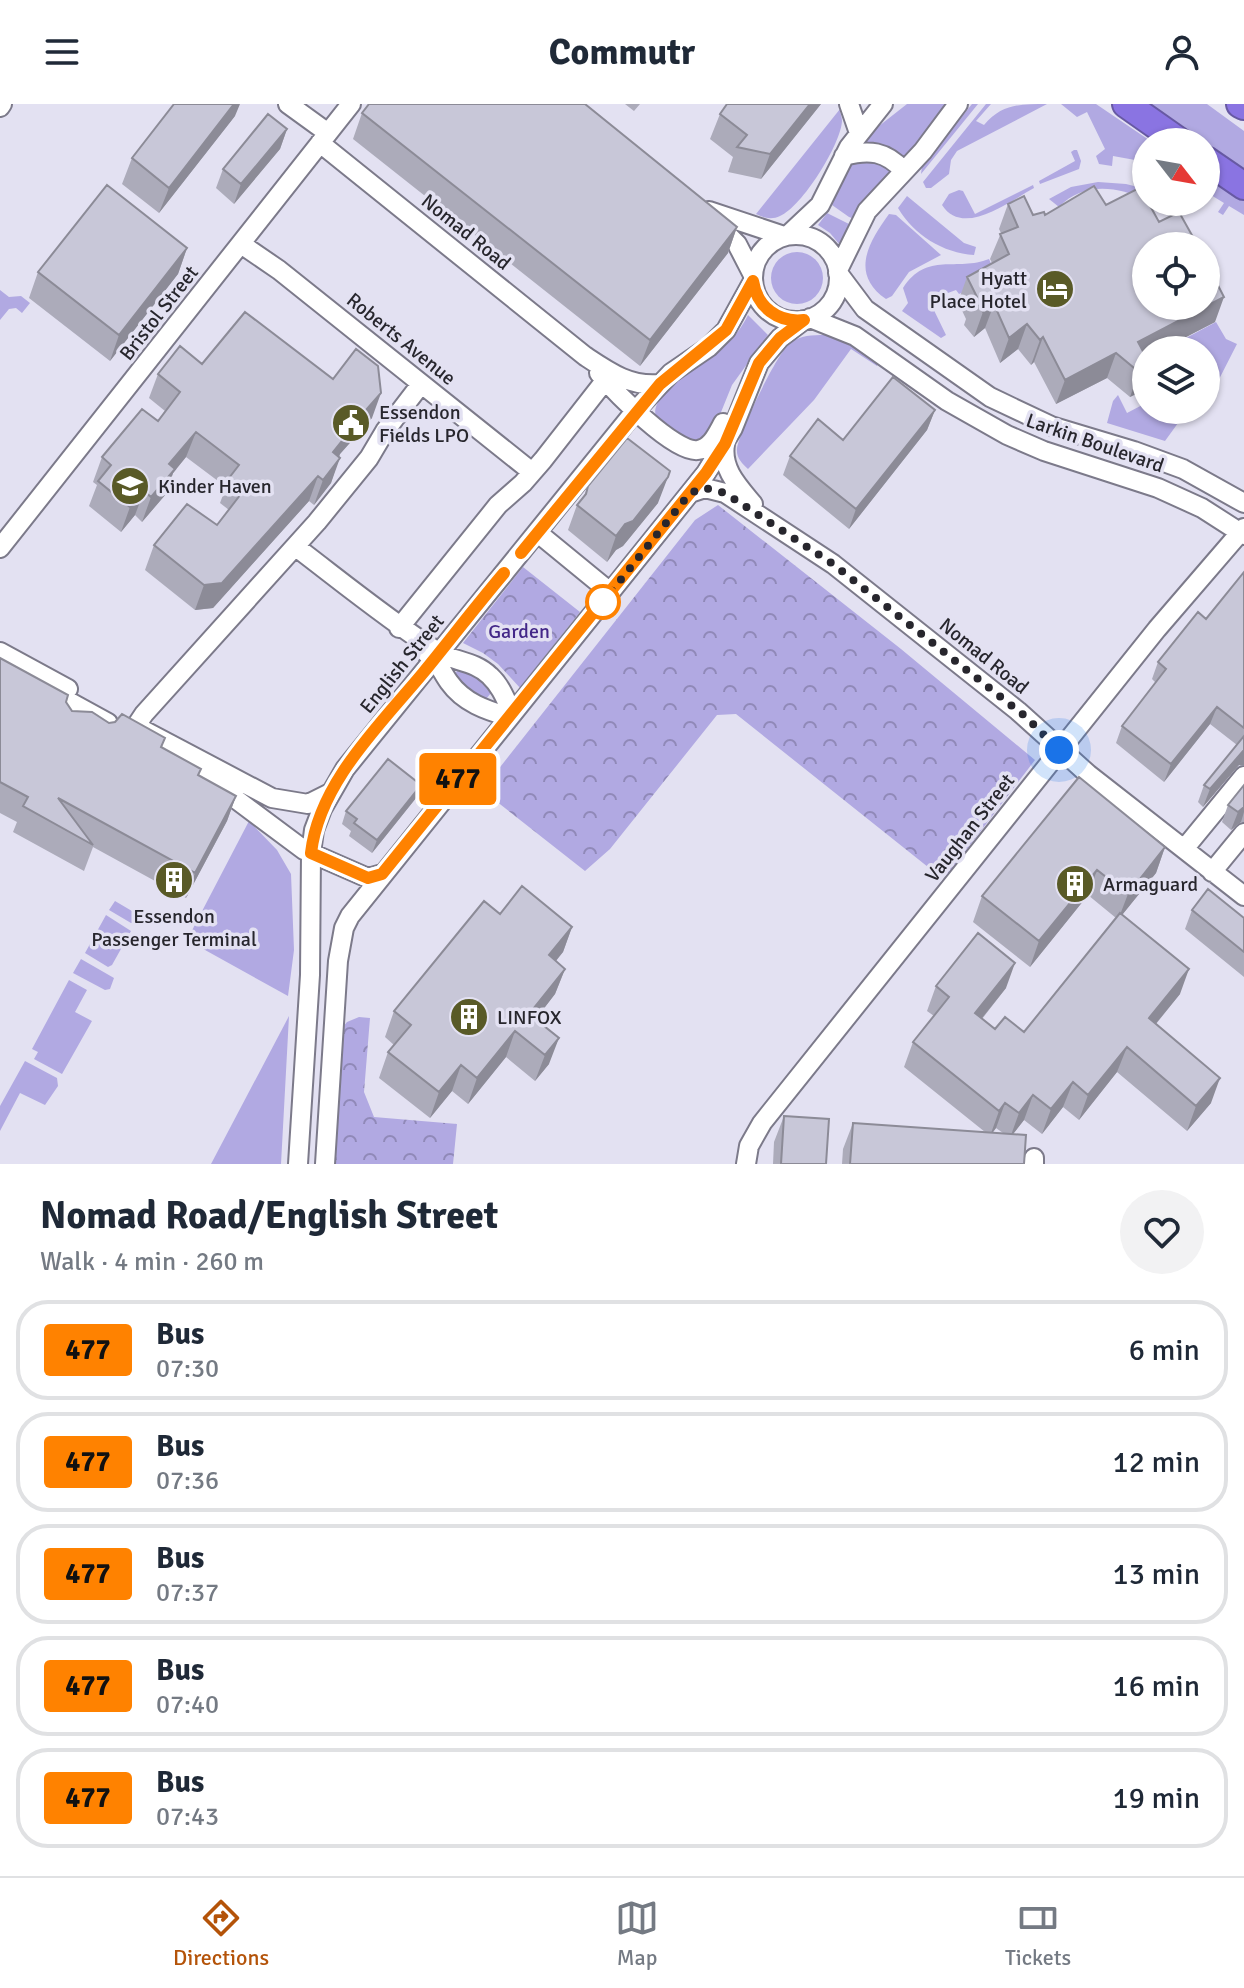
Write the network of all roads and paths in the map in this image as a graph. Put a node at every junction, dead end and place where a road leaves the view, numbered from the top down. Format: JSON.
{"nodes":[{"id":1,"x":288,"y":104,"type":"edge"},
{"id":2,"x":351,"y":104,"type":"edge"},
{"id":3,"x":849,"y":104,"type":"edge"},
{"id":4,"x":883,"y":104,"type":"edge"},
{"id":5,"x":958,"y":104,"type":"edge"},
{"id":6,"x":1126,"y":104,"type":"edge"},
{"id":7,"x":1160,"y":128,"type":"edge"},
{"id":8,"x":859,"y":133,"type":"junction"},
{"id":9,"x":324,"y":138,"type":"junction"},
{"id":10,"x":844,"y":156,"type":"junction"},
{"id":11,"x":1220,"y":170,"type":"edge"},
{"id":12,"x":904,"y":171,"type":"junction"},
{"id":13,"x":1244,"y":186,"type":"edge"},
{"id":14,"x":786,"y":236,"type":"junction"},
{"id":15,"x":241,"y":244,"type":"junction"},
{"id":16,"x":838,"y":272,"type":"junction"},
{"id":17,"x":753,"y":278,"type":"junction"},
{"id":18,"x":807,"y":319,"type":"junction"},
{"id":19,"x":759,"y":363,"type":"junction"},
{"id":20,"x":608,"y":377,"type":"junction"},
{"id":21,"x":421,"y":384,"type":"junction"},
{"id":22,"x":660,"y":384,"type":"junction"},
{"id":23,"x":619,"y":395,"type":"junction"},
{"id":24,"x":584,"y":407,"type":"junction"},
{"id":25,"x":636,"y":410,"type":"junction"},
{"id":26,"x":725,"y":444,"type":"junction"},
{"id":27,"x":532,"y":472,"type":"junction"},
{"id":28,"x":690,"y":493,"type":"junction"},
{"id":29,"x":1244,"y":503,"type":"edge"},
{"id":30,"x":766,"y":517,"type":"junction"},
{"id":31,"x":1243,"y":531,"type":"edge"},
{"id":32,"x":538,"y":533,"type":"junction"},
{"id":33,"x":3,"y":543,"type":"edge"},
{"id":34,"x":296,"y":547,"type":"junction"},
{"id":35,"x":610,"y":592,"type":"junction"},
{"id":36,"x":399,"y":628,"type":"junction"},
{"id":37,"x":0,"y":652,"type":"edge"},
{"id":38,"x":437,"y":656,"type":"junction"},
{"id":39,"x":0,"y":664,"type":"edge"},
{"id":40,"x":510,"y":715,"type":"junction"},
{"id":41,"x":133,"y":731,"type":"junction"},
{"id":42,"x":1059,"y":750,"type":"junction"},
{"id":43,"x":172,"y":758,"type":"junction"},
{"id":44,"x":1244,"y":776,"type":"edge"},
{"id":45,"x":330,"y":793,"type":"junction"},
{"id":46,"x":1244,"y":833,"type":"edge"},
{"id":47,"x":1184,"y":849,"type":"junction"},
{"id":48,"x":311,"y":853,"type":"junction"},
{"id":49,"x":1212,"y":872,"type":"junction"},
{"id":50,"x":382,"y":874,"type":"junction"},
{"id":51,"x":1244,"y":896,"type":"edge"},
{"id":52,"x":308,"y":1006,"type":"junction"},
{"id":53,"x":336,"y":1008,"type":"junction"},
{"id":54,"x":298,"y":1164,"type":"edge"},
{"id":55,"x":325,"y":1164,"type":"edge"},
{"id":56,"x":746,"y":1164,"type":"edge"}],
"edges":[{"from":1,"to":9,"type":"street","name":"Nomad Road"},
{"from":2,"to":9,"type":"street","name":"Bristol Street"},
{"from":3,"to":8,"type":"street"},
{"from":4,"to":8,"type":"street"},
{"from":5,"to":12,"type":"street"},
{"from":6,"to":7,"type":"highway"},
{"from":8,"to":10,"type":"street"},
{"from":9,"to":15,"type":"street","name":"Bristol Street"},
{"from":9,"to":20,"type":"street","name":"Nomad Road"},
{"from":10,"to":12,"type":"street"},
{"from":10,"to":14,"type":"street"},
{"from":11,"to":13,"type":"highway"},
{"from":12,"to":16,"type":"street"},
{"from":14,"to":16,"type":"street"},
{"from":14,"to":17,"type":"street"},
{"from":14,"to":17,"type":"street"},
{"from":15,"to":21,"type":"street","name":"Roberts Avenue"},
{"from":15,"to":33,"type":"street","name":"Bristol Street"},
{"from":16,"to":18,"type":"street"},
{"from":16,"to":29,"type":"street","name":"Larkin Boulevard"},
{"from":17,"to":18,"type":"street"},
{"from":17,"to":22,"type":"street","name":"English Street"},
{"from":18,"to":19,"type":"street"},
{"from":18,"to":31,"type":"street","name":"Larkin Boulevard"},
{"from":19,"to":25,"type":"street","name":"Nomad Road"},
{"from":19,"to":26,"type":"street"},
{"from":20,"to":22,"type":"street","name":"Nomad Road"},
{"from":20,"to":23,"type":"street","name":"Nomad Road"},
{"from":20,"to":24,"type":"street"},
{"from":21,"to":27,"type":"street","name":"Roberts Avenue"},
{"from":21,"to":34,"type":"street"},
{"from":22,"to":25,"type":"street","name":"English Street"},
{"from":23,"to":24,"type":"street"},
{"from":23,"to":25,"type":"street","name":"Nomad Road"},
{"from":24,"to":27,"type":"street"},
{"from":25,"to":32,"type":"street","name":"English Street"},
{"from":26,"to":28,"type":"street"},
{"from":26,"to":30,"type":"street","name":"Nomad Road"},
{"from":27,"to":36,"type":"street"},
{"from":28,"to":30,"type":"street","name":"Nomad Road"},
{"from":28,"to":35,"type":"street"},
{"from":30,"to":42,"type":"street","name":"Nomad Road"},
{"from":31,"to":42,"type":"street","name":"Vaughan Street"},
{"from":32,"to":35,"type":"street"},
{"from":32,"to":38,"type":"street","name":"English Street"},
{"from":34,"to":36,"type":"street"},
{"from":34,"to":41,"type":"street"},
{"from":35,"to":40,"type":"street"},
{"from":36,"to":38,"type":"street"},
{"from":37,"to":41,"type":"street"},
{"from":38,"to":40,"type":"street"},
{"from":38,"to":40,"type":"street"},
{"from":38,"to":45,"type":"street","name":"English Street"},
{"from":39,"to":41,"type":"street"},
{"from":40,"to":50,"type":"street"},
{"from":41,"to":43,"type":"street"},
{"from":42,"to":47,"type":"street","name":"Nomad Road"},
{"from":42,"to":56,"type":"street","name":"Vaughan Street"},
{"from":43,"to":45,"type":"street"},
{"from":43,"to":48,"type":"street"},
{"from":44,"to":47,"type":"street"},
{"from":45,"to":48,"type":"street","name":"English Street"},
{"from":46,"to":49,"type":"street"},
{"from":47,"to":49,"type":"street","name":"Nomad Road"},
{"from":48,"to":50,"type":"street"},
{"from":48,"to":52,"type":"street","name":"English Street"},
{"from":49,"to":51,"type":"street","name":"Nomad Road"},
{"from":50,"to":53,"type":"street"},
{"from":52,"to":53,"type":"street"},
{"from":52,"to":54,"type":"street","name":"English Street"},
{"from":53,"to":55,"type":"street"}]}
